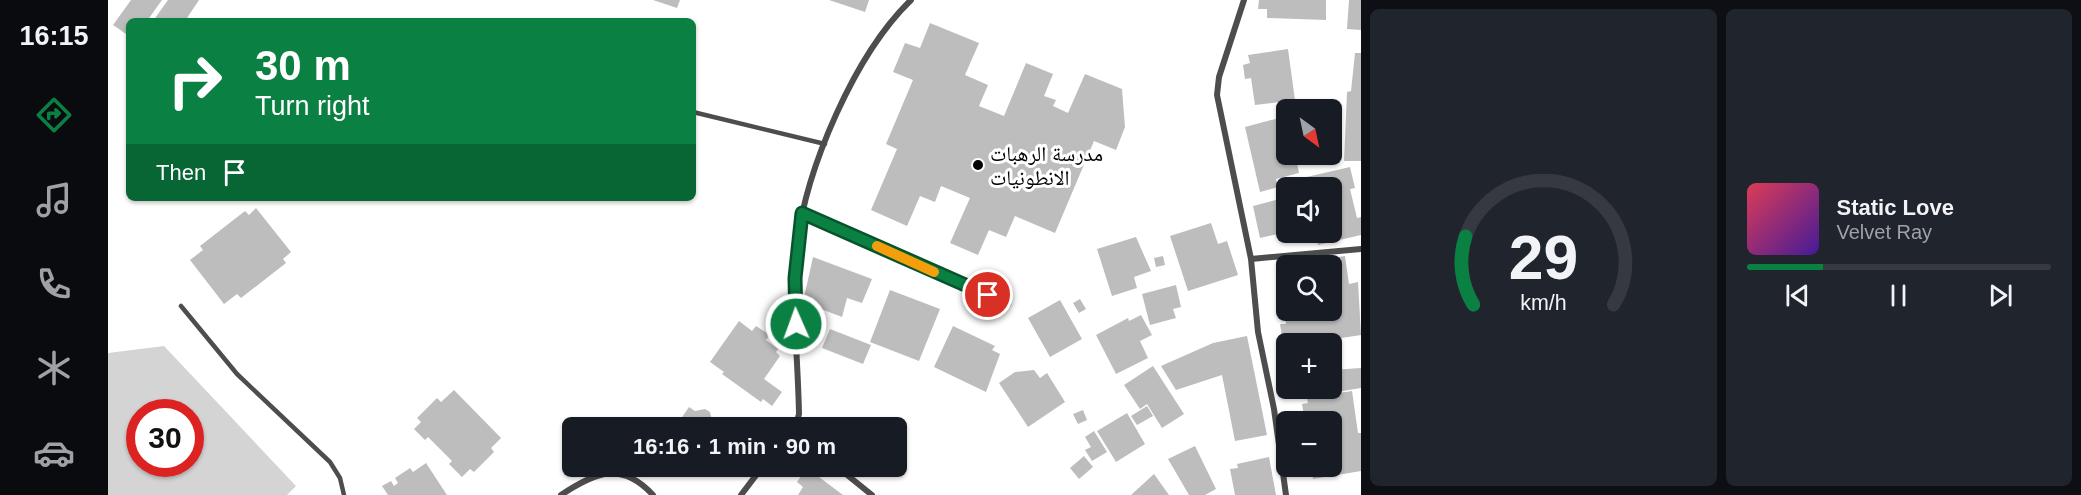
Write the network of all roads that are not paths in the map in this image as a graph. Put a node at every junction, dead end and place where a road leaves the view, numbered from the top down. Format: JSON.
{"nodes":[{"id":1,"x":911,"y":0,"type":"edge"},
{"id":2,"x":1244,"y":0,"type":"edge"},
{"id":3,"x":696,"y":113,"type":"edge"},
{"id":4,"x":825,"y":144,"type":"junction"},
{"id":5,"x":802,"y":213,"type":"junction"},
{"id":6,"x":1361,"y":249,"type":"edge"},
{"id":7,"x":1251,"y":259,"type":"junction"},
{"id":8,"x":1009,"y":304,"type":"dead end"},
{"id":9,"x":181,"y":306,"type":"dead end"},
{"id":10,"x":798,"y":417,"type":"edge"},
{"id":11,"x":755,"y":477,"type":"edge"},
{"id":12,"x":850,"y":477,"type":"edge"},
{"id":13,"x":344,"y":495,"type":"edge"},
{"id":14,"x":561,"y":495,"type":"edge"},
{"id":15,"x":654,"y":495,"type":"edge"},
{"id":16,"x":741,"y":495,"type":"edge"},
{"id":17,"x":872,"y":495,"type":"edge"},
{"id":18,"x":1286,"y":495,"type":"edge"}],
"edges":[{"from":1,"to":4,"type":"street"},
{"from":2,"to":7,"type":"street"},
{"from":3,"to":4,"type":"lane"},
{"from":4,"to":5,"type":"street"},
{"from":5,"to":8,"type":"lane"},
{"from":5,"to":10,"type":"street"},
{"from":6,"to":7,"type":"street"},
{"from":7,"to":18,"type":"street"},
{"from":9,"to":13,"type":"lane"},
{"from":11,"to":16,"type":"street"},
{"from":12,"to":17,"type":"street"},
{"from":14,"to":15,"type":"street"}]}
